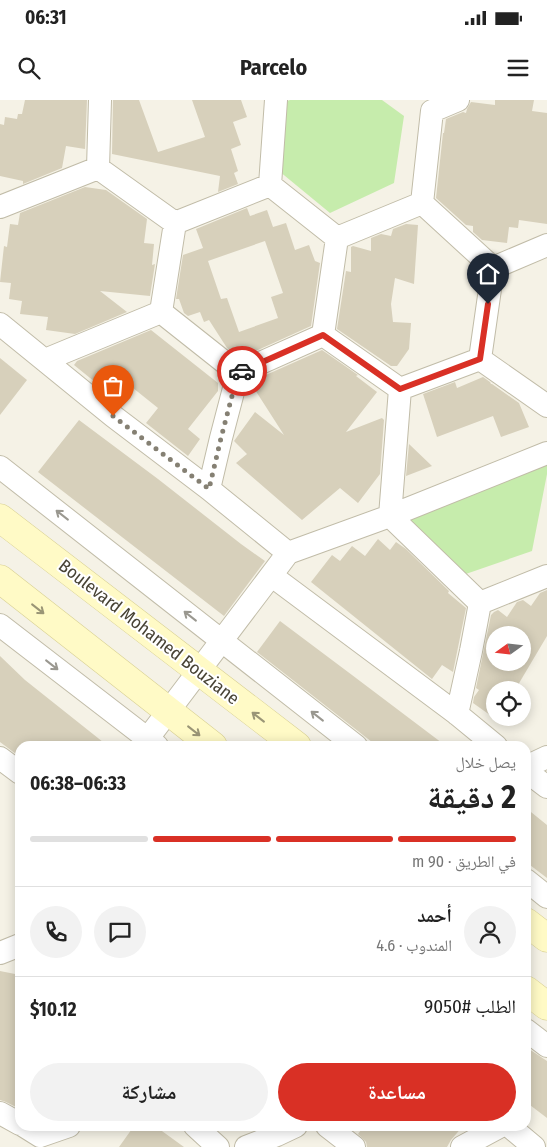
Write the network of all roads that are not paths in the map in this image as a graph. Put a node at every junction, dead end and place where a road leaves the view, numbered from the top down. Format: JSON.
{"nodes":[{"id":1,"x":100,"y":100,"type":"edge"},
{"id":2,"x":276,"y":100,"type":"edge"},
{"id":3,"x":458,"y":100,"type":"edge"},
{"id":4,"x":424,"y":106,"type":"edge"},
{"id":5,"x":98,"y":168,"type":"junction"},
{"id":6,"x":270,"y":185,"type":"junction"},
{"id":7,"x":422,"y":202,"type":"junction"},
{"id":8,"x":0,"y":207,"type":"edge"},
{"id":9,"x":175,"y":223,"type":"junction"},
{"id":10,"x":337,"y":238,"type":"junction"},
{"id":11,"x":547,"y":245,"type":"edge"},
{"id":12,"x":493,"y":268,"type":"junction"},
{"id":13,"x":160,"y":312,"type":"junction"},
{"id":14,"x":0,"y":324,"type":"edge"},
{"id":15,"x":323,"y":335,"type":"junction"},
{"id":16,"x":480,"y":359,"type":"junction"},
{"id":17,"x":45,"y":360,"type":"junction"},
{"id":18,"x":238,"y":373,"type":"junction"},
{"id":19,"x":400,"y":389,"type":"junction"},
{"id":20,"x":547,"y":406,"type":"edge"},
{"id":21,"x":547,"y":453,"type":"edge"},
{"id":22,"x":0,"y":466,"type":"edge"},
{"id":23,"x":209,"y":489,"type":"junction"},
{"id":24,"x":390,"y":516,"type":"junction"},
{"id":25,"x":0,"y":518,"type":"edge"},
{"id":26,"x":288,"y":553,"type":"junction"},
{"id":27,"x":272,"y":576,"type":"junction"},
{"id":28,"x":547,"y":576,"type":"edge"},
{"id":29,"x":0,"y":579,"type":"edge"},
{"id":30,"x":480,"y":603,"type":"junction"},
{"id":31,"x":0,"y":625,"type":"edge"},
{"id":32,"x":222,"y":641,"type":"junction"},
{"id":33,"x":199,"y":671,"type":"junction"},
{"id":34,"x":169,"y":712,"type":"junction"},
{"id":35,"x":457,"y":714,"type":"junction"},
{"id":36,"x":145,"y":741,"type":"edge"},
{"id":37,"x":151,"y":741,"type":"edge"},
{"id":38,"x":207,"y":741,"type":"edge"},
{"id":39,"x":290,"y":741,"type":"edge"},
{"id":40,"x":350,"y":741,"type":"edge"},
{"id":41,"x":490,"y":741,"type":"edge"},
{"id":42,"x":547,"y":757,"type":"edge"},
{"id":43,"x":531,"y":765,"type":"edge"},
{"id":44,"x":531,"y":775,"type":"edge"},
{"id":45,"x":547,"y":787,"type":"edge"},
{"id":46,"x":531,"y":884,"type":"edge"},
{"id":47,"x":547,"y":897,"type":"edge"},
{"id":48,"x":531,"y":926,"type":"edge"},
{"id":49,"x":547,"y":938,"type":"edge"},
{"id":50,"x":15,"y":947,"type":"edge"},
{"id":51,"x":0,"y":953,"type":"edge"},
{"id":52,"x":531,"y":994,"type":"edge"},
{"id":53,"x":547,"y":1006,"type":"edge"},
{"id":54,"x":531,"y":1034,"type":"edge"},
{"id":55,"x":547,"y":1046,"type":"edge"},
{"id":56,"x":0,"y":1113,"type":"edge"},
{"id":57,"x":15,"y":1121,"type":"edge"},
{"id":58,"x":48,"y":1131,"type":"edge"},
{"id":59,"x":200,"y":1131,"type":"edge"},
{"id":60,"x":284,"y":1131,"type":"edge"},
{"id":61,"x":333,"y":1131,"type":"edge"},
{"id":62,"x":492,"y":1131,"type":"edge"},
{"id":63,"x":515,"y":1131,"type":"edge"},
{"id":64,"x":36,"y":1134,"type":"edge"},
{"id":65,"x":218,"y":1147,"type":"edge"},
{"id":66,"x":246,"y":1147,"type":"edge"},
{"id":67,"x":354,"y":1147,"type":"edge"},
{"id":68,"x":462,"y":1147,"type":"edge"},
{"id":69,"x":534,"y":1147,"type":"edge"}],
"edges":[{"from":1,"to":5,"type":"street"},
{"from":2,"to":6,"type":"street"},
{"from":3,"to":4,"type":"street"},
{"from":4,"to":7,"type":"street"},
{"from":5,"to":8,"type":"street"},
{"from":5,"to":9,"type":"street"},
{"from":6,"to":9,"type":"street"},
{"from":6,"to":10,"type":"street"},
{"from":7,"to":10,"type":"street"},
{"from":7,"to":12,"type":"street"},
{"from":9,"to":13,"type":"street"},
{"from":10,"to":15,"type":"street"},
{"from":11,"to":12,"type":"street"},
{"from":12,"to":16,"type":"street"},
{"from":13,"to":17,"type":"street"},
{"from":13,"to":18,"type":"street"},
{"from":14,"to":17,"type":"street"},
{"from":15,"to":18,"type":"street"},
{"from":15,"to":19,"type":"street"},
{"from":16,"to":19,"type":"street"},
{"from":16,"to":20,"type":"street"},
{"from":17,"to":23,"type":"street"},
{"from":18,"to":23,"type":"street"},
{"from":19,"to":24,"type":"street"},
{"from":21,"to":24,"type":"street"},
{"from":32,"to":22,"type":"street","one_way":true},
{"from":23,"to":26,"type":"street"},
{"from":24,"to":26,"type":"street"},
{"from":24,"to":30,"type":"street"},
{"from":25,"to":33,"type":"street","name":"Boulevard Mohamed Bouziane"},
{"from":26,"to":27,"type":"street"},
{"from":27,"to":32,"type":"street"},
{"from":27,"to":35,"type":"street"},
{"from":28,"to":30,"type":"street"},
{"from":29,"to":34,"type":"street","one_way":true},
{"from":30,"to":35,"type":"street"},
{"from":31,"to":36,"type":"street","one_way":true},
{"from":32,"to":33,"type":"street"},
{"from":40,"to":32,"type":"street","one_way":true},
{"from":33,"to":34,"type":"street"},
{"from":39,"to":33,"type":"street","name":"Boulevard Mohamed Bouziane","one_way":true},
{"from":34,"to":37,"type":"street"},
{"from":34,"to":38,"type":"street","one_way":true},
{"from":35,"to":41,"type":"street"},
{"from":42,"to":43,"type":"street"},
{"from":44,"to":45,"type":"street"},
{"from":46,"to":47,"type":"street"},
{"from":48,"to":49,"type":"street"},
{"from":50,"to":51,"type":"street"},
{"from":52,"to":53,"type":"street"},
{"from":54,"to":55,"type":"street"},
{"from":56,"to":57,"type":"street"},
{"from":58,"to":64,"type":"street"},
{"from":59,"to":65,"type":"street"},
{"from":60,"to":66,"type":"street"},
{"from":61,"to":67,"type":"street"},
{"from":62,"to":68,"type":"street"},
{"from":63,"to":69,"type":"street"}]}
